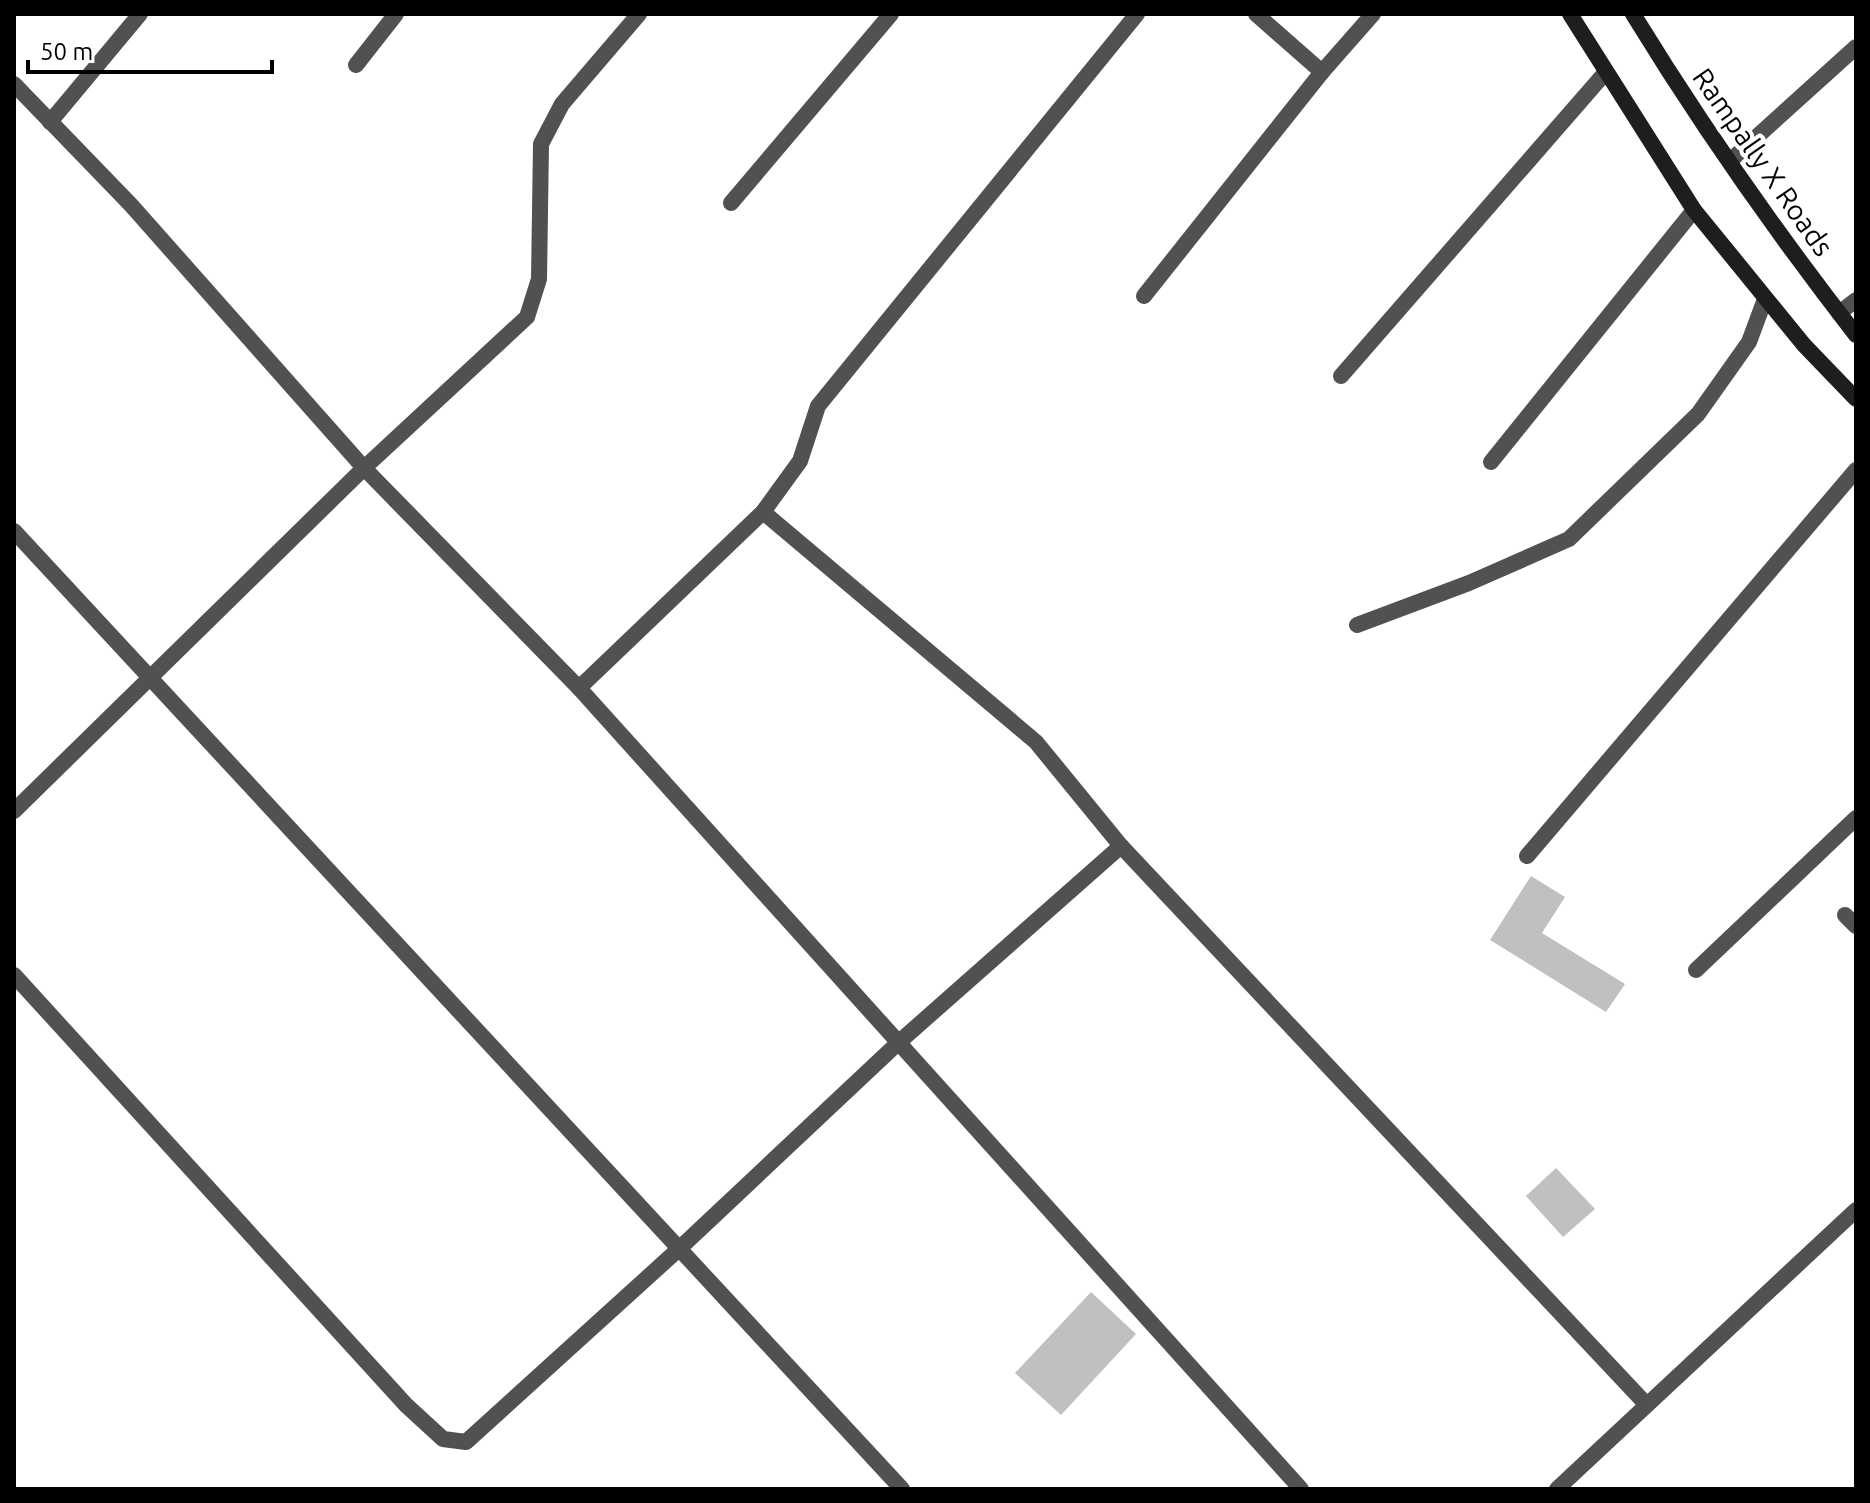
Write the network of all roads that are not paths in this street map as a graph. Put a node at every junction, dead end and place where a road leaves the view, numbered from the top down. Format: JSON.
{"nodes":[{"id":1,"x":140,"y":14,"type":"edge"},
{"id":2,"x":396,"y":14,"type":"edge"},
{"id":3,"x":639,"y":14,"type":"edge"},
{"id":4,"x":891,"y":14,"type":"edge"},
{"id":5,"x":1137,"y":14,"type":"edge"},
{"id":6,"x":1256,"y":14,"type":"edge"},
{"id":7,"x":1373,"y":14,"type":"edge"},
{"id":8,"x":1570,"y":14,"type":"edge"},
{"id":9,"x":1633,"y":14,"type":"edge"},
{"id":10,"x":1856,"y":47,"type":"edge"},
{"id":11,"x":356,"y":65,"type":"dead end"},
{"id":12,"x":1322,"y":72,"type":"junction"},
{"id":13,"x":1605,"y":73,"type":"junction"},
{"id":14,"x":14,"y":84,"type":"edge"},
{"id":15,"x":50,"y":122,"type":"junction"},
{"id":16,"x":1730,"y":161,"type":"junction"},
{"id":17,"x":731,"y":203,"type":"dead end"},
{"id":18,"x":1694,"y":210,"type":"junction"},
{"id":19,"x":1144,"y":296,"type":"dead end"},
{"id":20,"x":1765,"y":299,"type":"junction"},
{"id":21,"x":1856,"y":300,"type":"edge"},
{"id":22,"x":1839,"y":313,"type":"junction"},
{"id":23,"x":1856,"y":335,"type":"edge"},
{"id":24,"x":1341,"y":376,"type":"dead end"},
{"id":25,"x":1856,"y":399,"type":"edge"},
{"id":26,"x":1491,"y":462,"type":"dead end"},
{"id":27,"x":364,"y":468,"type":"junction"},
{"id":28,"x":1856,"y":470,"type":"edge"},
{"id":29,"x":763,"y":512,"type":"junction"},
{"id":30,"x":14,"y":531,"type":"edge"},
{"id":31,"x":1357,"y":625,"type":"dead end"},
{"id":32,"x":153,"y":679,"type":"junction"},
{"id":33,"x":579,"y":688,"type":"junction"},
{"id":34,"x":14,"y":811,"type":"edge"},
{"id":35,"x":1856,"y":818,"type":"edge"},
{"id":36,"x":1121,"y":846,"type":"junction"},
{"id":37,"x":1527,"y":856,"type":"dead end"},
{"id":38,"x":1696,"y":970,"type":"dead end"},
{"id":39,"x":14,"y":975,"type":"edge"},
{"id":40,"x":898,"y":1043,"type":"junction"},
{"id":41,"x":1856,"y":1210,"type":"edge"},
{"id":42,"x":681,"y":1247,"type":"junction"},
{"id":43,"x":1645,"y":1403,"type":"junction"},
{"id":44,"x":902,"y":1489,"type":"edge"},
{"id":45,"x":1301,"y":1489,"type":"edge"},
{"id":46,"x":1557,"y":1489,"type":"edge"}],
"edges":[{"from":1,"to":15,"type":"street"},
{"from":2,"to":11,"type":"street"},
{"from":3,"to":27,"type":"street"},
{"from":4,"to":17,"type":"street"},
{"from":5,"to":29,"type":"street"},
{"from":6,"to":12,"type":"street"},
{"from":7,"to":12,"type":"street"},
{"from":8,"to":13,"type":"main road"},
{"from":9,"to":16,"type":"main road","name":"Rampally X Roads"},
{"from":10,"to":16,"type":"street"},
{"from":12,"to":19,"type":"street"},
{"from":13,"to":18,"type":"main road"},
{"from":13,"to":24,"type":"street"},
{"from":14,"to":15,"type":"street"},
{"from":15,"to":27,"type":"street"},
{"from":16,"to":22,"type":"main road","name":"Rampally X Roads"},
{"from":18,"to":20,"type":"main road"},
{"from":18,"to":26,"type":"street"},
{"from":20,"to":25,"type":"main road"},
{"from":20,"to":31,"type":"street"},
{"from":21,"to":22,"type":"street"},
{"from":22,"to":23,"type":"main road","name":"Rampally X Roads"},
{"from":27,"to":32,"type":"street"},
{"from":27,"to":33,"type":"street"},
{"from":28,"to":37,"type":"street"},
{"from":29,"to":33,"type":"street"},
{"from":29,"to":36,"type":"street"},
{"from":30,"to":32,"type":"street"},
{"from":32,"to":34,"type":"street"},
{"from":32,"to":42,"type":"street"},
{"from":33,"to":40,"type":"street"},
{"from":35,"to":38,"type":"street"},
{"from":36,"to":40,"type":"street"},
{"from":36,"to":43,"type":"street"},
{"from":39,"to":42,"type":"street"},
{"from":40,"to":42,"type":"street"},
{"from":40,"to":45,"type":"street"},
{"from":41,"to":43,"type":"street"},
{"from":42,"to":44,"type":"street"},
{"from":43,"to":46,"type":"street"}]}
